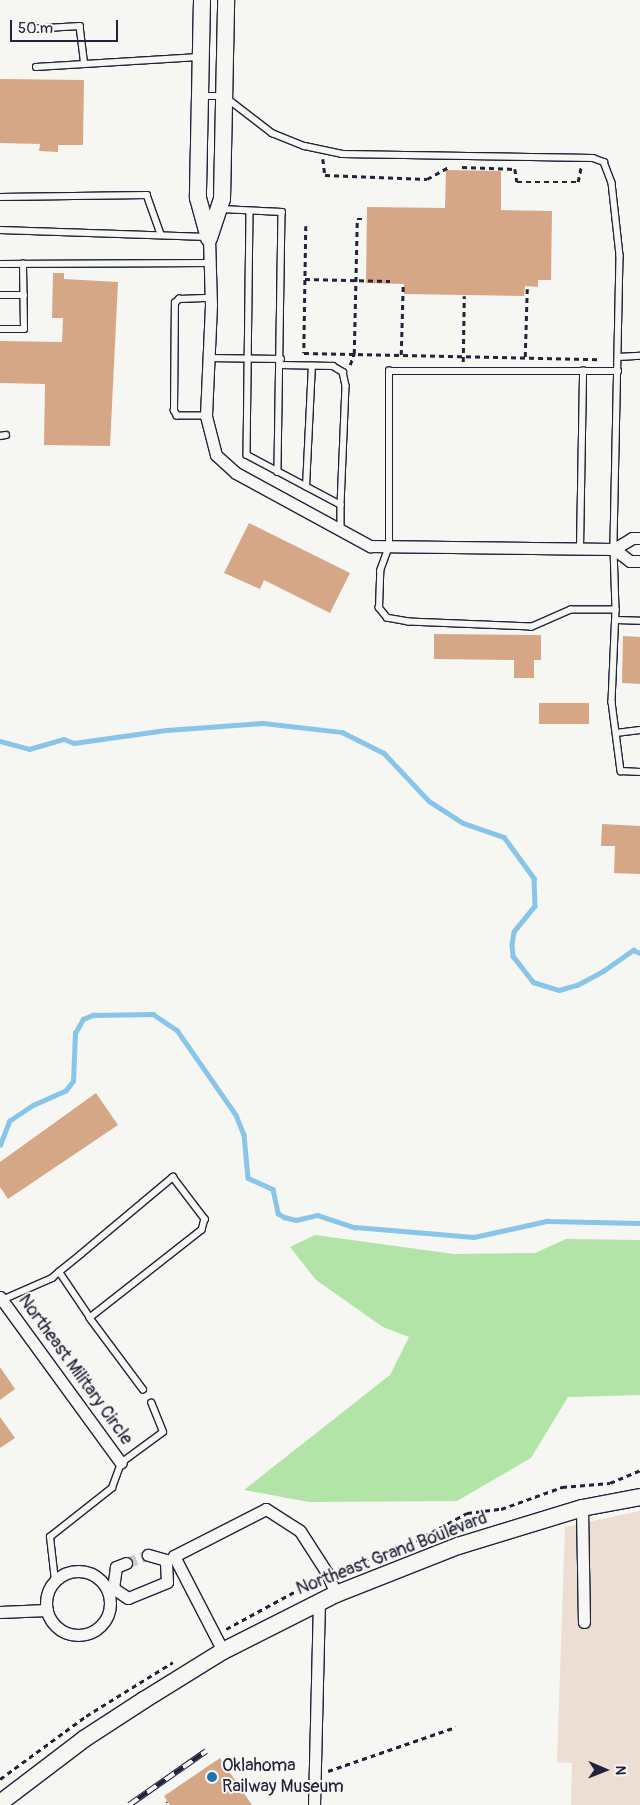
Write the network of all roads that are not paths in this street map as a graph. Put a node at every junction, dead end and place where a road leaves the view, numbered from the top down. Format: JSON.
{"nodes":[{"id":1,"x":202,"y":0,"type":"edge"},
{"id":2,"x":226,"y":0,"type":"edge"},
{"id":3,"x":29,"y":29,"type":"dead end"},
{"id":4,"x":201,"y":57,"type":"junction"},
{"id":5,"x":85,"y":64,"type":"junction"},
{"id":6,"x":36,"y":67,"type":"dead end"},
{"id":7,"x":200,"y":96,"type":"junction"},
{"id":8,"x":224,"y":96,"type":"junction"},
{"id":9,"x":0,"y":197,"type":"edge"},
{"id":10,"x":219,"y":209,"type":"junction"},
{"id":11,"x":250,"y":210,"type":"junction"},
{"id":12,"x":0,"y":230,"type":"edge"},
{"id":13,"x":160,"y":234,"type":"junction"},
{"id":14,"x":209,"y":238,"type":"junction"},
{"id":15,"x":210,"y":263,"type":"junction"},
{"id":16,"x":0,"y":264,"type":"edge"},
{"id":17,"x":23,"y":264,"type":"junction"},
{"id":18,"x":0,"y":295,"type":"edge"},
{"id":19,"x":24,"y":295,"type":"junction"},
{"id":20,"x":210,"y":298,"type":"junction"},
{"id":21,"x":0,"y":329,"type":"edge"},
{"id":22,"x":640,"y":356,"type":"edge"},
{"id":23,"x":618,"y":357,"type":"junction"},
{"id":24,"x":208,"y":358,"type":"junction"},
{"id":25,"x":249,"y":359,"type":"junction"},
{"id":26,"x":281,"y":362,"type":"junction"},
{"id":27,"x":312,"y":366,"type":"junction"},
{"id":28,"x":583,"y":371,"type":"junction"},
{"id":29,"x":618,"y":372,"type":"junction"},
{"id":30,"x":206,"y":416,"type":"junction"},
{"id":31,"x":278,"y":472,"type":"junction"},
{"id":32,"x":306,"y":486,"type":"junction"},
{"id":33,"x":341,"y":505,"type":"junction"},
{"id":34,"x":341,"y":530,"type":"junction"},
{"id":35,"x":640,"y":538,"type":"edge"},
{"id":36,"x":389,"y":546,"type":"junction"},
{"id":37,"x":580,"y":548,"type":"junction"},
{"id":38,"x":614,"y":548,"type":"junction"},
{"id":39,"x":640,"y":561,"type":"edge"},
{"id":40,"x":616,"y":610,"type":"junction"},
{"id":41,"x":616,"y":620,"type":"junction"},
{"id":42,"x":640,"y":620,"type":"edge"},
{"id":43,"x":640,"y":730,"type":"edge"},
{"id":44,"x":616,"y":733,"type":"junction"},
{"id":45,"x":640,"y":772,"type":"edge"},
{"id":46,"x":59,"y":1272,"type":"junction"},
{"id":47,"x":1,"y":1298,"type":"edge"},
{"id":48,"x":90,"y":1318,"type":"junction"},
{"id":49,"x":142,"y":1389,"type":"dead end"},
{"id":50,"x":151,"y":1403,"type":"dead end"},
{"id":51,"x":121,"y":1463,"type":"junction"},
{"id":52,"x":640,"y":1497,"type":"edge"},
{"id":53,"x":582,"y":1508,"type":"junction"},
{"id":54,"x":148,"y":1555,"type":"tunnel mouth"},
{"id":55,"x":170,"y":1558,"type":"junction"},
{"id":56,"x":126,"y":1564,"type":"tunnel mouth"},
{"id":57,"x":55,"y":1581,"type":"junction"},
{"id":58,"x":110,"y":1589,"type":"junction"},
{"id":59,"x":336,"y":1594,"type":"junction"},
{"id":60,"x":319,"y":1602,"type":"junction"},
{"id":61,"x":47,"y":1610,"type":"junction"},
{"id":62,"x":0,"y":1612,"type":"edge"},
{"id":63,"x":584,"y":1622,"type":"dead end"},
{"id":64,"x":223,"y":1651,"type":"junction"},
{"id":65,"x":0,"y":1803,"type":"edge"},
{"id":66,"x":314,"y":1805,"type":"edge"}],
"edges":[{"from":1,"to":4,"type":"street"},
{"from":2,"to":8,"type":"street"},
{"from":3,"to":5,"type":"lane"},
{"from":4,"to":5,"type":"lane"},
{"from":4,"to":7,"type":"street"},
{"from":5,"to":6,"type":"lane"},
{"from":7,"to":8,"type":"lane"},
{"from":7,"to":14,"type":"street"},
{"from":8,"to":10,"type":"street"},
{"from":8,"to":23,"type":"lane"},
{"from":9,"to":13,"type":"lane"},
{"from":10,"to":11,"type":"lane"},
{"from":10,"to":14,"type":"street"},
{"from":11,"to":25,"type":"lane"},
{"from":11,"to":26,"type":"lane"},
{"from":12,"to":13,"type":"lane"},
{"from":13,"to":14,"type":"lane"},
{"from":14,"to":15,"type":"street"},
{"from":15,"to":17,"type":"lane"},
{"from":15,"to":20,"type":"street"},
{"from":16,"to":17,"type":"lane"},
{"from":17,"to":19,"type":"lane"},
{"from":18,"to":19,"type":"lane"},
{"from":19,"to":21,"type":"lane"},
{"from":20,"to":24,"type":"street"},
{"from":20,"to":30,"type":"lane"},
{"from":22,"to":23,"type":"lane"},
{"from":23,"to":29,"type":"lane"},
{"from":24,"to":25,"type":"lane"},
{"from":24,"to":30,"type":"street"},
{"from":25,"to":26,"type":"lane"},
{"from":25,"to":31,"type":"lane"},
{"from":26,"to":27,"type":"lane"},
{"from":26,"to":31,"type":"lane"},
{"from":27,"to":32,"type":"lane"},
{"from":27,"to":33,"type":"lane"},
{"from":28,"to":29,"type":"lane"},
{"from":28,"to":36,"type":"lane"},
{"from":28,"to":37,"type":"lane"},
{"from":29,"to":38,"type":"lane"},
{"from":30,"to":34,"type":"street"},
{"from":31,"to":32,"type":"lane"},
{"from":32,"to":33,"type":"lane"},
{"from":33,"to":34,"type":"lane"},
{"from":34,"to":36,"type":"street"},
{"from":35,"to":38,"type":"street"},
{"from":36,"to":37,"type":"street"},
{"from":36,"to":40,"type":"lane"},
{"from":37,"to":38,"type":"street"},
{"from":38,"to":39,"type":"street"},
{"from":38,"to":40,"type":"lane"},
{"from":40,"to":41,"type":"lane"},
{"from":41,"to":42,"type":"lane"},
{"from":41,"to":44,"type":"lane"},
{"from":43,"to":44,"type":"lane"},
{"from":44,"to":45,"type":"lane"},
{"from":46,"to":47,"type":"lane"},
{"from":46,"to":48,"type":"lane"},
{"from":46,"to":48,"type":"lane"},
{"from":47,"to":51,"type":"street","name":"Northeast Military Circle"},
{"from":48,"to":49,"type":"lane"},
{"from":50,"to":51,"type":"lane"},
{"from":51,"to":57,"type":"lane"},
{"from":52,"to":53,"type":"street","name":"Northeast Grand Boulevard"},
{"from":53,"to":59,"type":"street","name":"Northeast Grand Boulevard"},
{"from":53,"to":63,"type":"street"},
{"from":54,"to":55,"type":"street"},
{"from":55,"to":58,"type":"street"},
{"from":55,"to":59,"type":"street"},
{"from":55,"to":64,"type":"street"},
{"from":56,"to":58,"type":"street"},
{"from":57,"to":58,"type":"street"},
{"from":57,"to":61,"type":"street"},
{"from":58,"to":61,"type":"street"},
{"from":59,"to":60,"type":"street","name":"Northeast Grand Boulevard"},
{"from":60,"to":64,"type":"street","name":"Northeast Grand Boulevard"},
{"from":60,"to":66,"type":"street"},
{"from":61,"to":62,"type":"street"},
{"from":64,"to":65,"type":"street","name":"Northeast Grand Boulevard"}]}
